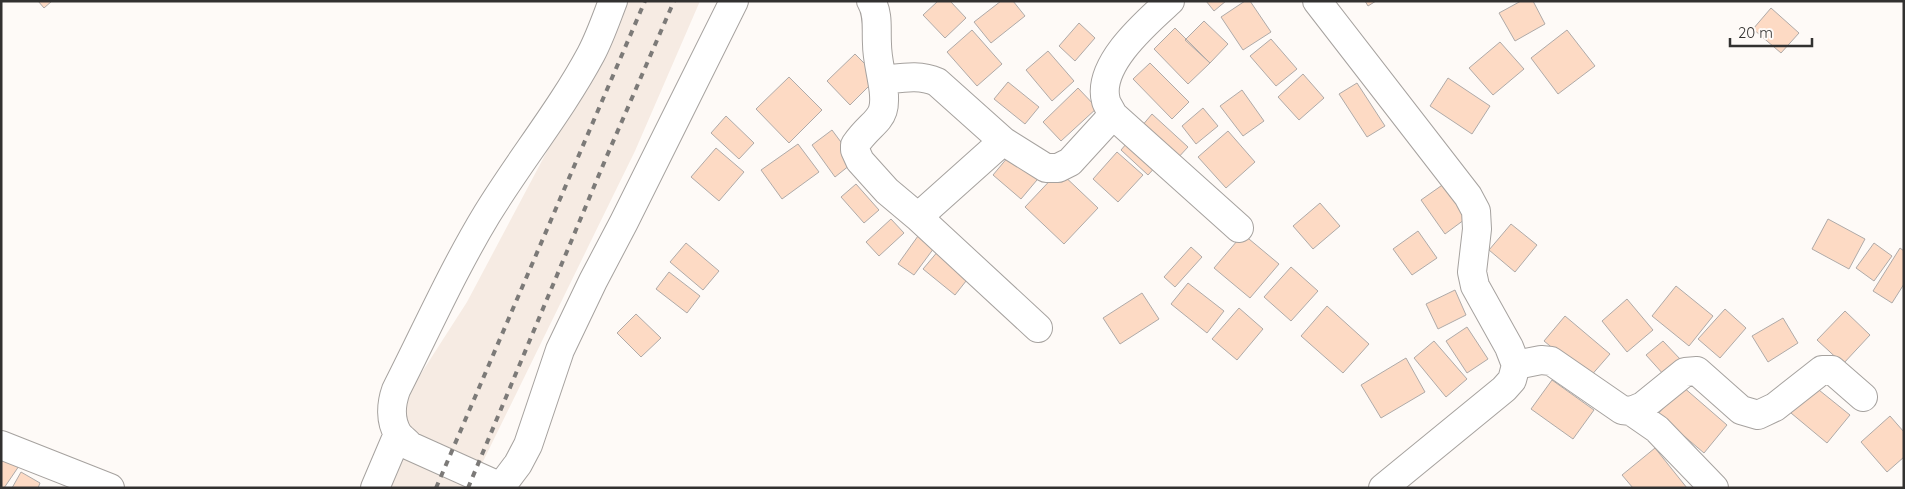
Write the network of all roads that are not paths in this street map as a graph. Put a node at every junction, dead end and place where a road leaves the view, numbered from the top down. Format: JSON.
{"nodes":[{"id":1,"x":613,"y":1,"type":"edge"},
{"id":2,"x":734,"y":1,"type":"edge"},
{"id":3,"x":871,"y":1,"type":"edge"},
{"id":4,"x":1170,"y":1,"type":"edge"},
{"id":5,"x":1317,"y":1,"type":"edge"},
{"id":6,"x":882,"y":80,"type":"junction"},
{"id":7,"x":1113,"y":114,"type":"junction"},
{"id":8,"x":1003,"y":141,"type":"junction"},
{"id":9,"x":918,"y":216,"type":"junction"},
{"id":10,"x":1239,"y":228,"type":"dead end"},
{"id":11,"x":1038,"y":328,"type":"dead end"},
{"id":12,"x":1516,"y":365,"type":"junction"},
{"id":13,"x":1863,"y":397,"type":"dead end"},
{"id":14,"x":1631,"y":411,"type":"junction"},
{"id":15,"x":398,"y":434,"type":"junction"},
{"id":16,"x":1,"y":445,"type":"edge"},
{"id":17,"x":380,"y":477,"type":"edge"},
{"id":18,"x":501,"y":487,"type":"edge"},
{"id":19,"x":110,"y":488,"type":"edge"},
{"id":20,"x":1383,"y":488,"type":"edge"},
{"id":21,"x":1714,"y":488,"type":"edge"}],
"edges":[{"from":1,"to":15,"type":"street"},
{"from":2,"to":18,"type":"street"},
{"from":3,"to":6,"type":"street"},
{"from":4,"to":7,"type":"street"},
{"from":5,"to":12,"type":"street"},
{"from":6,"to":8,"type":"street"},
{"from":6,"to":9,"type":"street"},
{"from":7,"to":8,"type":"street"},
{"from":7,"to":10,"type":"street"},
{"from":8,"to":9,"type":"street"},
{"from":9,"to":11,"type":"street"},
{"from":12,"to":14,"type":"street"},
{"from":12,"to":20,"type":"street"},
{"from":13,"to":14,"type":"street"},
{"from":14,"to":21,"type":"street"},
{"from":15,"to":17,"type":"street"},
{"from":15,"to":18,"type":"street"},
{"from":16,"to":19,"type":"street"}]}
